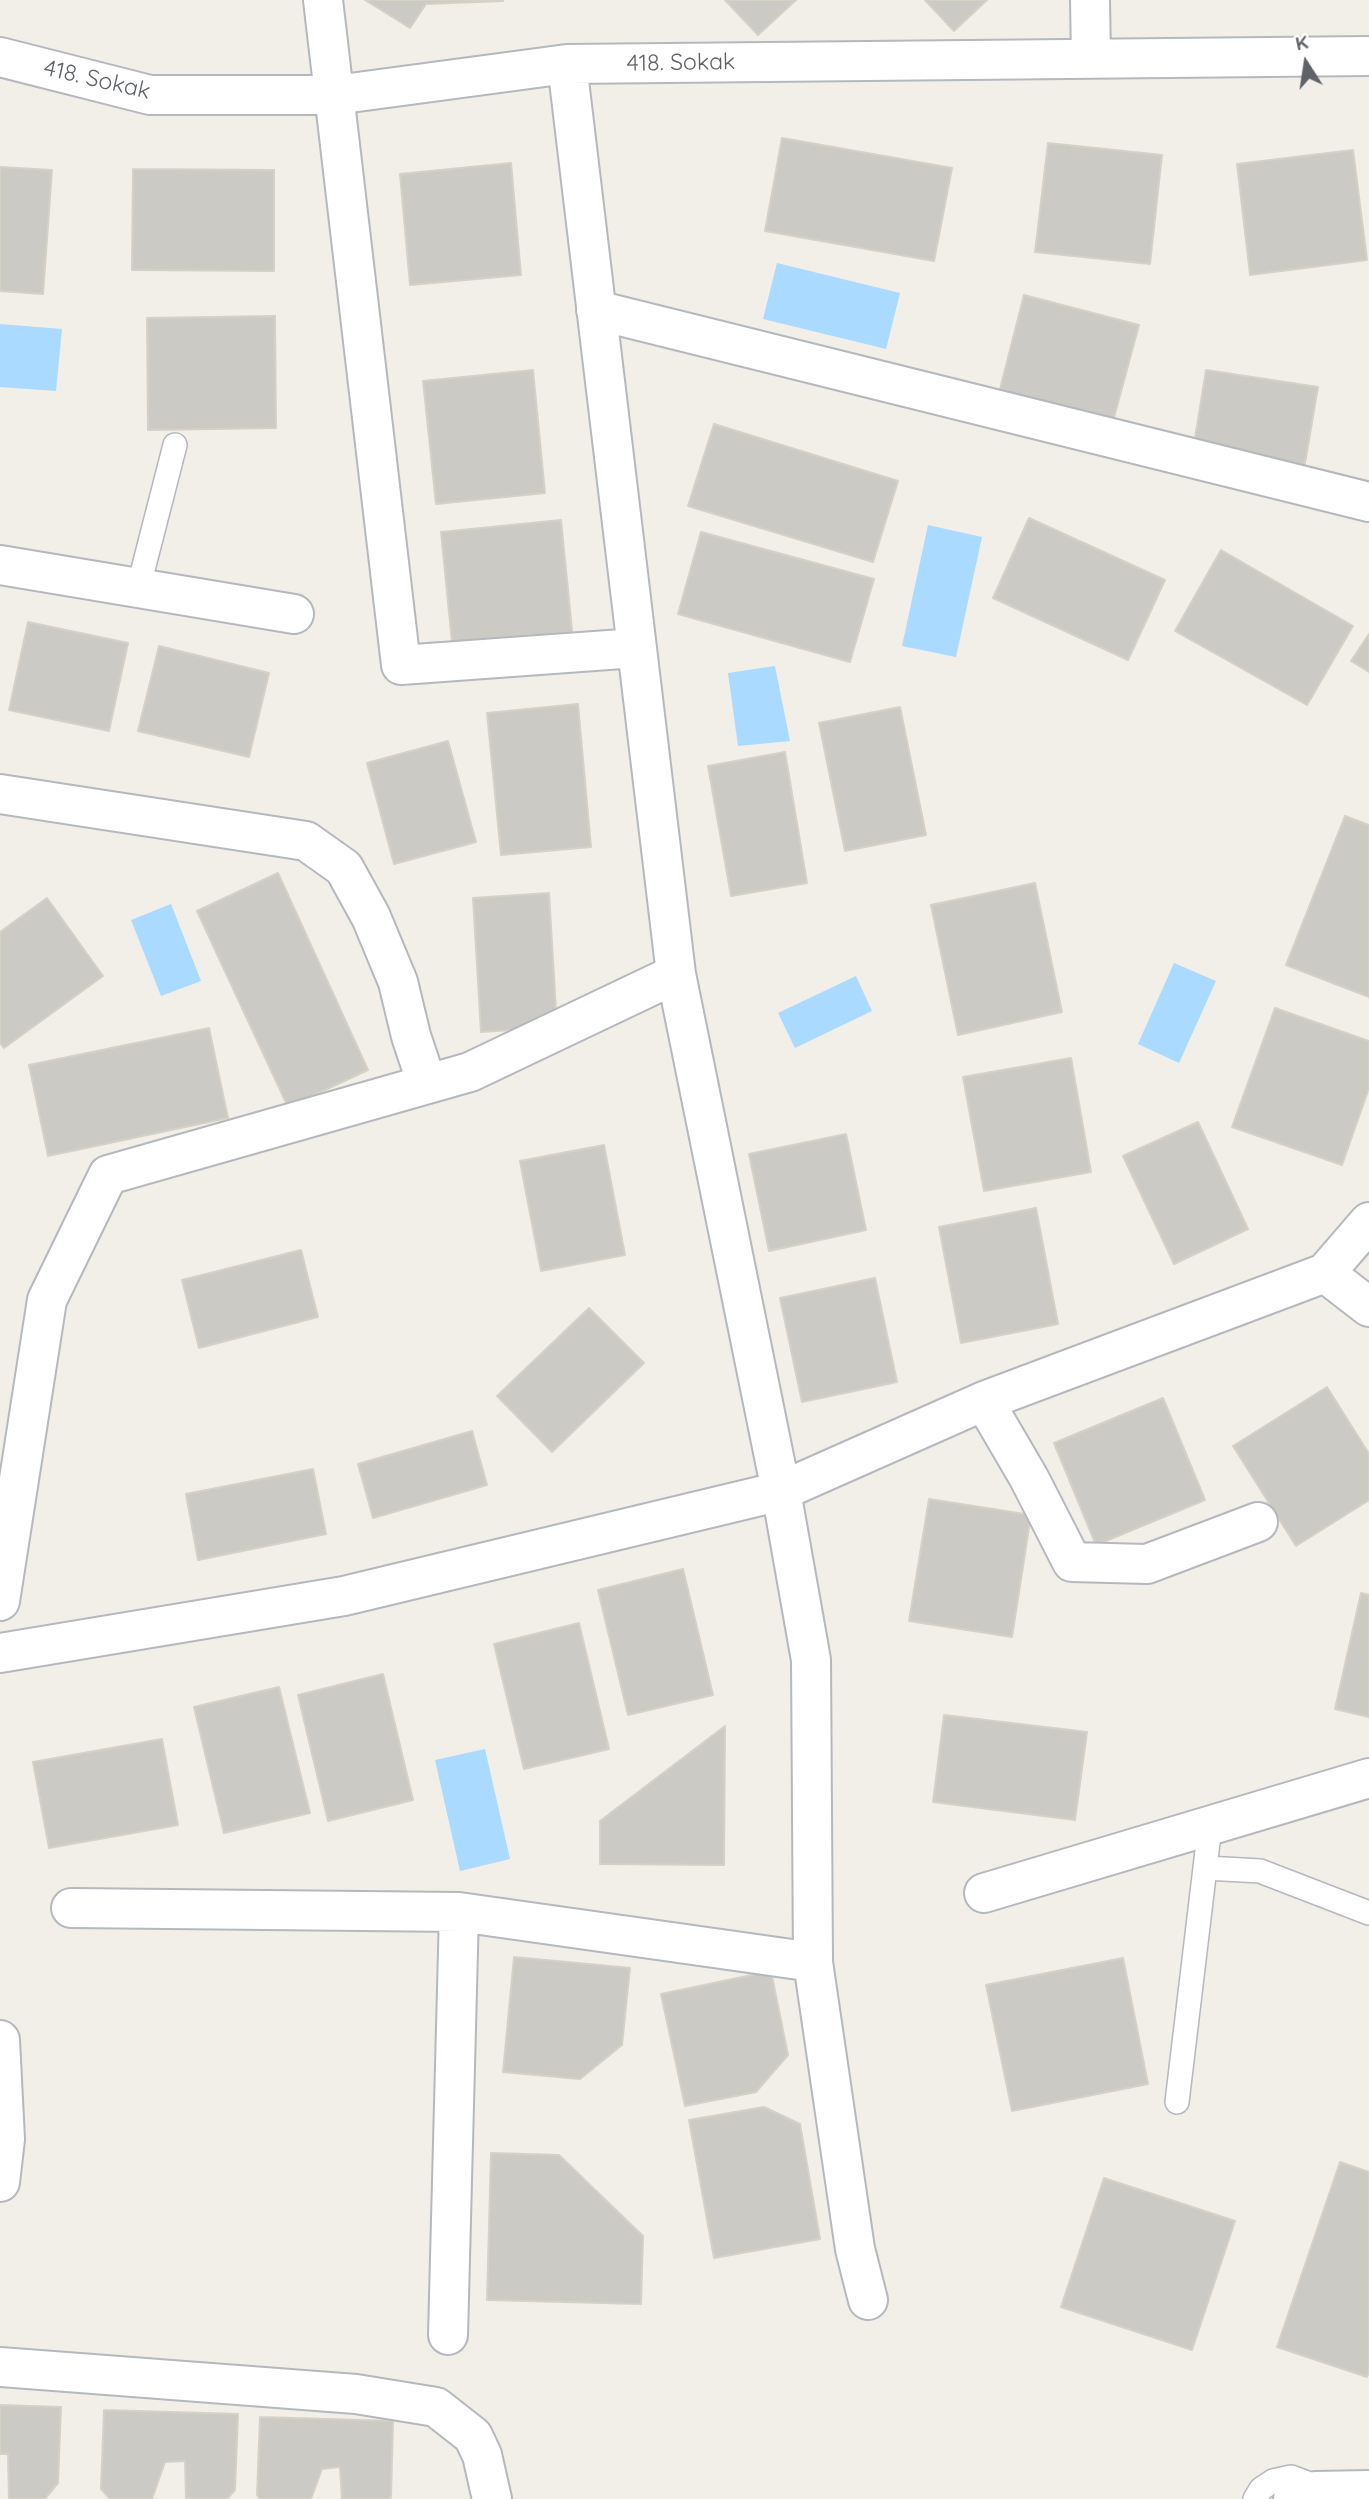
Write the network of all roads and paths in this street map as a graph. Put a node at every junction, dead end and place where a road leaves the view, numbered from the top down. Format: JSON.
{"nodes":[{"id":1,"x":323,"y":0,"type":"edge"},
{"id":2,"x":1090,"y":0,"type":"edge"},
{"id":3,"x":0,"y":57,"type":"edge"},
{"id":4,"x":1369,"y":57,"type":"edge"},
{"id":5,"x":1091,"y":58,"type":"junction"},
{"id":6,"x":567,"y":64,"type":"junction"},
{"id":7,"x":335,"y":94,"type":"junction"},
{"id":8,"x":596,"y":310,"type":"junction"},
{"id":9,"x":176,"y":445,"type":"dead end"},
{"id":10,"x":1369,"y":502,"type":"edge"},
{"id":11,"x":0,"y":565,"type":"edge"},
{"id":12,"x":138,"y":589,"type":"junction"},
{"id":13,"x":294,"y":614,"type":"dead end"},
{"id":14,"x":636,"y":648,"type":"junction"},
{"id":15,"x":0,"y":794,"type":"edge"},
{"id":16,"x":676,"y":974,"type":"junction"},
{"id":17,"x":427,"y":1084,"type":"junction"},
{"id":18,"x":1369,"y":1222,"type":"edge"},
{"id":19,"x":1325,"y":1273,"type":"junction"},
{"id":20,"x":1369,"y":1307,"type":"edge"},
{"id":21,"x":984,"y":1401,"type":"junction"},
{"id":22,"x":782,"y":1491,"type":"junction"},
{"id":23,"x":1258,"y":1522,"type":"dead end"},
{"id":24,"x":0,"y":1601,"type":"edge"},
{"id":25,"x":0,"y":1653,"type":"edge"},
{"id":26,"x":1369,"y":1778,"type":"edge"},
{"id":27,"x":1210,"y":1826,"type":"junction"},
{"id":28,"x":1206,"y":1868,"type":"junction"},
{"id":29,"x":984,"y":1892,"type":"dead end"},
{"id":30,"x":71,"y":1908,"type":"dead end"},
{"id":31,"x":459,"y":1912,"type":"junction"},
{"id":32,"x":1369,"y":1913,"type":"edge"},
{"id":33,"x":813,"y":1962,"type":"junction"},
{"id":34,"x":0,"y":2040,"type":"edge"},
{"id":35,"x":1177,"y":2102,"type":"dead end"},
{"id":36,"x":0,"y":2182,"type":"edge"},
{"id":37,"x":868,"y":2300,"type":"dead end"},
{"id":38,"x":448,"y":2335,"type":"dead end"},
{"id":39,"x":0,"y":2367,"type":"edge"},
{"id":40,"x":1369,"y":2490,"type":"edge"},
{"id":41,"x":1305,"y":2495,"type":"edge"},
{"id":42,"x":492,"y":2499,"type":"edge"},
{"id":43,"x":1255,"y":2499,"type":"edge"}],
"edges":[{"from":1,"to":7,"type":"street"},
{"from":2,"to":5,"type":"street"},
{"from":3,"to":7,"type":"street","name":"418. Sokak"},
{"from":4,"to":5,"type":"street","name":"418. Sokak"},
{"from":5,"to":6,"type":"street","name":"418. Sokak"},
{"from":6,"to":7,"type":"street","name":"418. Sokak"},
{"from":6,"to":8,"type":"street"},
{"from":7,"to":14,"type":"street"},
{"from":8,"to":10,"type":"street"},
{"from":8,"to":14,"type":"street"},
{"from":9,"to":12,"type":"lane"},
{"from":11,"to":12,"type":"street"},
{"from":12,"to":13,"type":"street"},
{"from":14,"to":16,"type":"street"},
{"from":15,"to":17,"type":"street"},
{"from":16,"to":17,"type":"street"},
{"from":16,"to":22,"type":"street"},
{"from":17,"to":24,"type":"street"},
{"from":18,"to":19,"type":"street"},
{"from":19,"to":20,"type":"street"},
{"from":19,"to":21,"type":"street"},
{"from":21,"to":22,"type":"street"},
{"from":21,"to":23,"type":"street"},
{"from":22,"to":25,"type":"street"},
{"from":22,"to":33,"type":"street"},
{"from":26,"to":27,"type":"street"},
{"from":27,"to":28,"type":"lane"},
{"from":27,"to":29,"type":"street"},
{"from":28,"to":32,"type":"lane"},
{"from":28,"to":35,"type":"lane"},
{"from":30,"to":31,"type":"street"},
{"from":31,"to":33,"type":"street"},
{"from":31,"to":38,"type":"street"},
{"from":33,"to":37,"type":"street"},
{"from":34,"to":36,"type":"street"},
{"from":39,"to":42,"type":"street"},
{"from":40,"to":41,"type":"street"},
{"from":41,"to":43,"type":"lane"}]}
